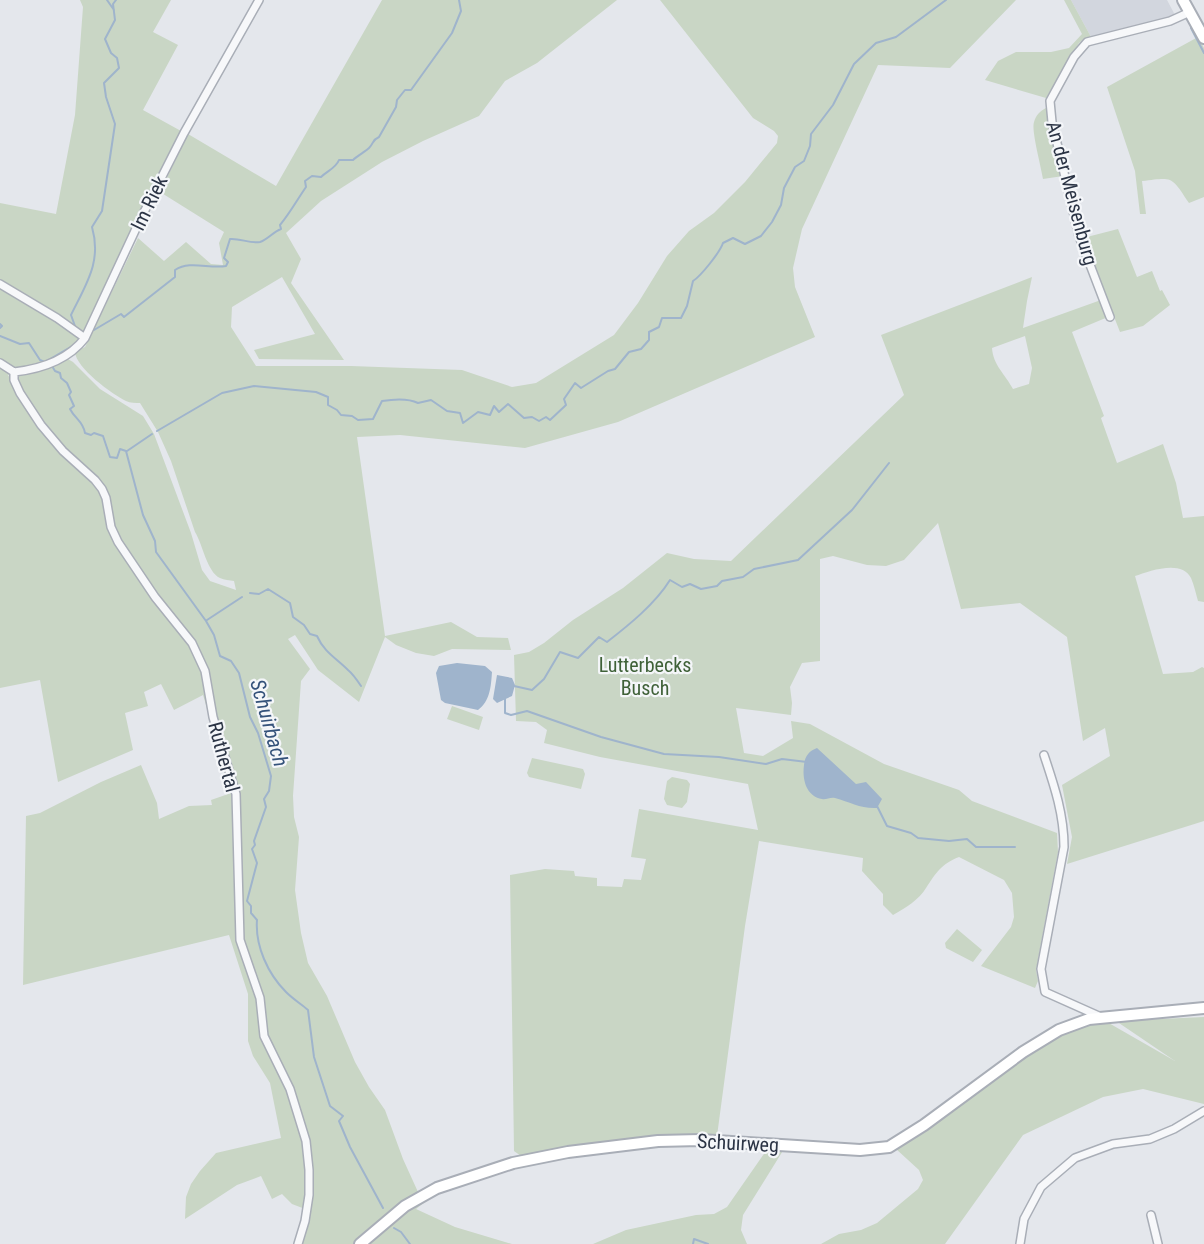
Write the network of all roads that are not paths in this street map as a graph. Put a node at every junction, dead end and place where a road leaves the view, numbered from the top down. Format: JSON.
{"nodes":[{"id":1,"x":259,"y":0,"type":"edge"},
{"id":2,"x":1183,"y":0,"type":"edge"},
{"id":3,"x":1190,"y":12,"type":"junction"},
{"id":4,"x":1204,"y":38,"type":"edge"},
{"id":5,"x":0,"y":284,"type":"edge"},
{"id":6,"x":1110,"y":317,"type":"dead end"},
{"id":7,"x":85,"y":338,"type":"junction"},
{"id":8,"x":0,"y":363,"type":"edge"},
{"id":9,"x":14,"y":372,"type":"junction"},
{"id":10,"x":1044,"y":755,"type":"dead end"},
{"id":11,"x":1204,"y":1008,"type":"edge"},
{"id":12,"x":1101,"y":1017,"type":"junction"},
{"id":13,"x":1204,"y":1111,"type":"edge"},
{"id":14,"x":1151,"y":1215,"type":"dead end"},
{"id":15,"x":297,"y":1244,"type":"edge"},
{"id":16,"x":360,"y":1244,"type":"edge"},
{"id":17,"x":1020,"y":1244,"type":"edge"},
{"id":18,"x":1158,"y":1244,"type":"edge"}],
"edges":[{"from":1,"to":7,"type":"street","name":"Im Riek"},
{"from":2,"to":3,"type":"main road"},
{"from":3,"to":4,"type":"main road"},
{"from":3,"to":6,"type":"street","name":"An der Meisenburg"},
{"from":5,"to":7,"type":"street"},
{"from":7,"to":9,"type":"street","name":"Im Riek"},
{"from":8,"to":9,"type":"street"},
{"from":9,"to":15,"type":"street","name":"Ruthertal"},
{"from":10,"to":12,"type":"street","name":"Schuirweg"},
{"from":11,"to":12,"type":"main road","name":"Schuirweg"},
{"from":12,"to":16,"type":"main road","name":"Schuirweg"},
{"from":13,"to":17,"type":"street"},
{"from":14,"to":18,"type":"street"}]}
